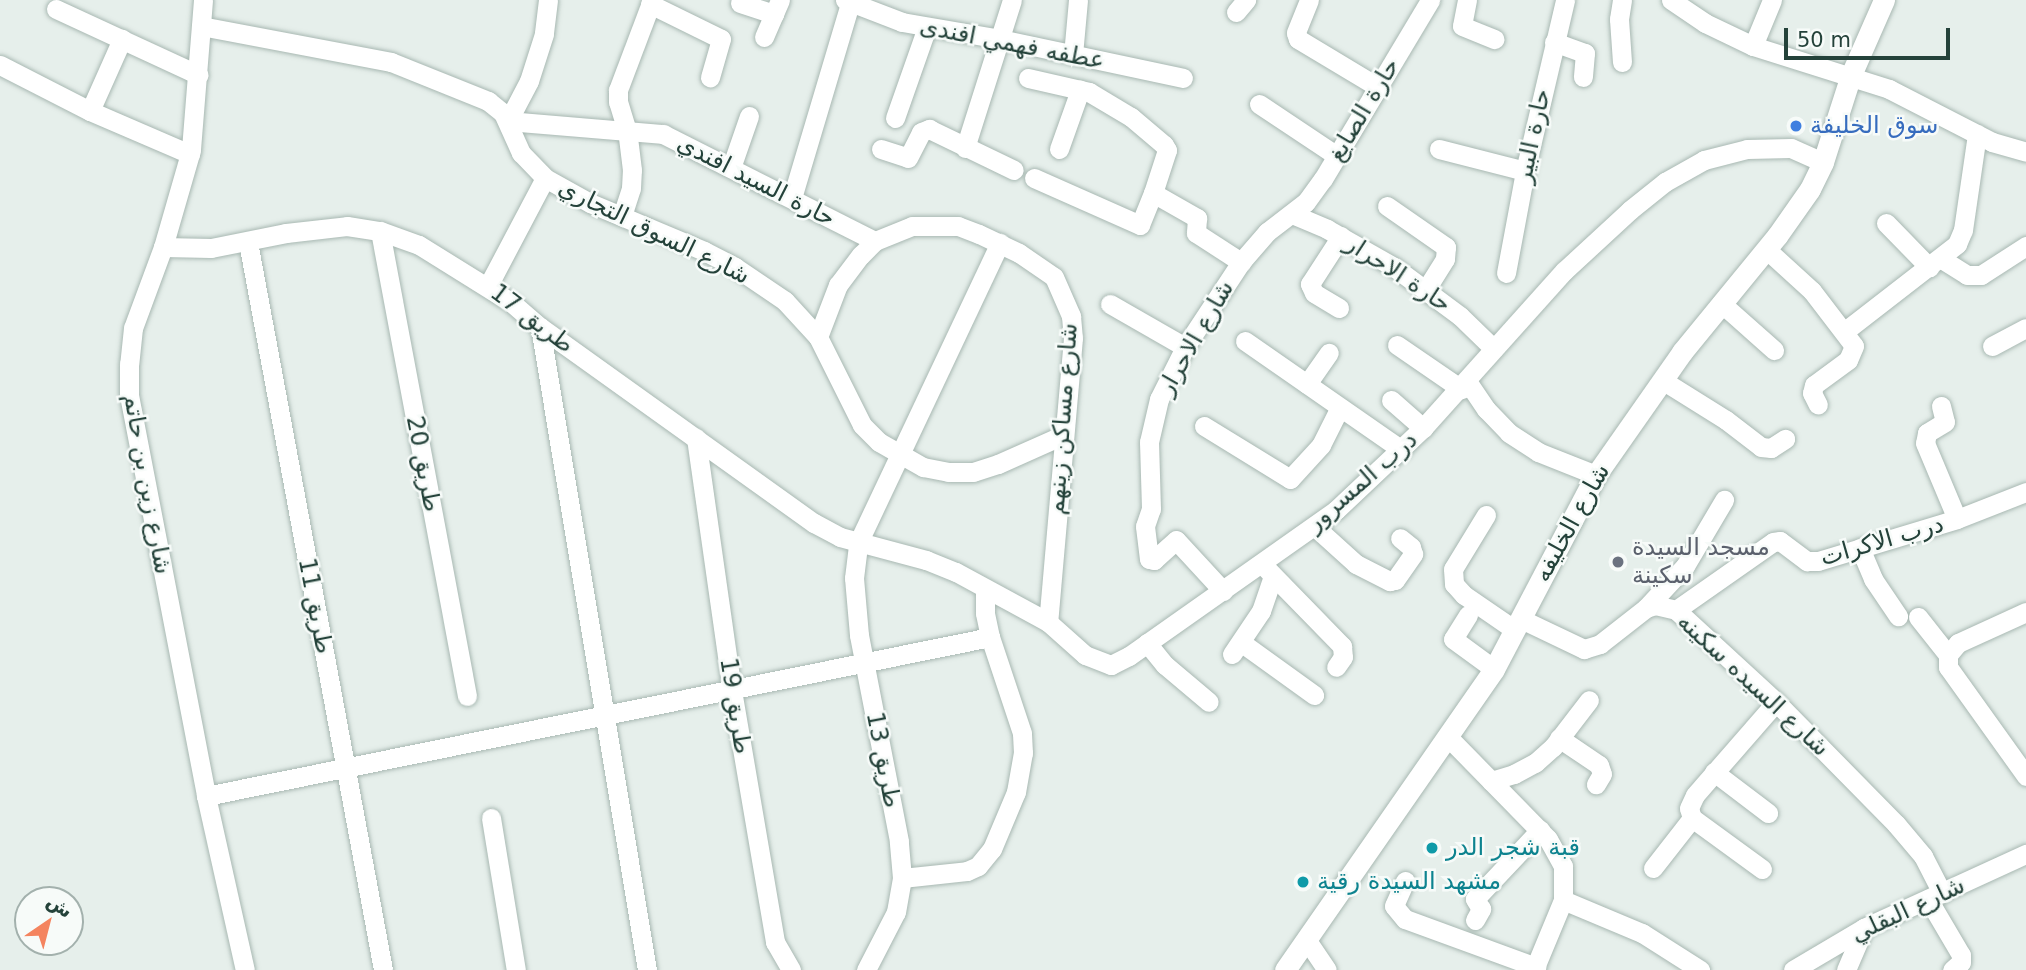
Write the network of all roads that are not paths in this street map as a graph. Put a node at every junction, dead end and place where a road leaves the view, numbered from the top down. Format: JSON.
{"nodes":[{"id":1,"x":203,"y":0,"type":"edge"},
{"id":2,"x":548,"y":0,"type":"edge"},
{"id":3,"x":1012,"y":0,"type":"edge"},
{"id":4,"x":1078,"y":0,"type":"edge"},
{"id":5,"x":1308,"y":0,"type":"edge"},
{"id":6,"x":1430,"y":0,"type":"edge"},
{"id":7,"x":1467,"y":0,"type":"edge"},
{"id":8,"x":1565,"y":0,"type":"edge"},
{"id":9,"x":1622,"y":0,"type":"edge"},
{"id":10,"x":1772,"y":0,"type":"edge"},
{"id":11,"x":1884,"y":0,"type":"edge"},
{"id":12,"x":1674,"y":1,"type":"edge"},
{"id":13,"x":651,"y":2,"type":"edge"},
{"id":14,"x":848,"y":2,"type":"edge"},
{"id":15,"x":740,"y":3,"type":"dead end"},
{"id":16,"x":777,"y":7,"type":"edge"},
{"id":17,"x":56,"y":9,"type":"dead end"},
{"id":18,"x":201,"y":26,"type":"junction"},
{"id":19,"x":927,"y":27,"type":"junction"},
{"id":20,"x":764,"y":37,"type":"dead end"},
{"id":21,"x":122,"y":39,"type":"junction"},
{"id":22,"x":1000,"y":39,"type":"junction"},
{"id":23,"x":1494,"y":39,"type":"dead end"},
{"id":24,"x":1554,"y":42,"type":"junction"},
{"id":25,"x":1753,"y":46,"type":"junction"},
{"id":26,"x":1073,"y":55,"type":"junction"},
{"id":27,"x":1622,"y":62,"type":"dead end"},
{"id":28,"x":0,"y":65,"type":"edge"},
{"id":29,"x":199,"y":75,"type":"junction"},
{"id":30,"x":1851,"y":75,"type":"junction"},
{"id":31,"x":710,"y":77,"type":"dead end"},
{"id":32,"x":1583,"y":77,"type":"dead end"},
{"id":33,"x":1028,"y":78,"type":"dead end"},
{"id":34,"x":1183,"y":78,"type":"dead end"},
{"id":35,"x":1378,"y":87,"type":"junction"},
{"id":36,"x":1080,"y":90,"type":"junction"},
{"id":37,"x":1259,"y":104,"type":"dead end"},
{"id":38,"x":90,"y":111,"type":"junction"},
{"id":39,"x":749,"y":116,"type":"dead end"},
{"id":40,"x":895,"y":118,"type":"dead end"},
{"id":41,"x":508,"y":121,"type":"junction"},
{"id":42,"x":627,"y":131,"type":"junction"},
{"id":43,"x":1977,"y":134,"type":"junction"},
{"id":44,"x":965,"y":148,"type":"junction"},
{"id":45,"x":881,"y":149,"type":"dead end"},
{"id":46,"x":1059,"y":149,"type":"dead end"},
{"id":47,"x":1439,"y":149,"type":"dead end"},
{"id":48,"x":2026,"y":152,"type":"edge"},
{"id":49,"x":190,"y":154,"type":"junction"},
{"id":50,"x":1337,"y":156,"type":"junction"},
{"id":51,"x":1823,"y":163,"type":"junction"},
{"id":52,"x":731,"y":168,"type":"junction"},
{"id":53,"x":1014,"y":170,"type":"dead end"},
{"id":54,"x":1525,"y":171,"type":"junction"},
{"id":55,"x":545,"y":178,"type":"junction"},
{"id":56,"x":1034,"y":178,"type":"dead end"},
{"id":57,"x":1153,"y":193,"type":"junction"},
{"id":58,"x":792,"y":198,"type":"junction"},
{"id":59,"x":1387,"y":206,"type":"dead end"},
{"id":60,"x":1292,"y":214,"type":"junction"},
{"id":61,"x":622,"y":216,"type":"junction"},
{"id":62,"x":1886,"y":223,"type":"dead end"},
{"id":63,"x":380,"y":231,"type":"junction"},
{"id":64,"x":1341,"y":236,"type":"junction"},
{"id":65,"x":875,"y":241,"type":"junction"},
{"id":66,"x":248,"y":242,"type":"junction"},
{"id":67,"x":1000,"y":243,"type":"junction"},
{"id":68,"x":2026,"y":246,"type":"edge"},
{"id":69,"x":163,"y":247,"type":"junction"},
{"id":70,"x":1766,"y":250,"type":"junction"},
{"id":71,"x":1241,"y":262,"type":"junction"},
{"id":72,"x":1935,"y":263,"type":"junction"},
{"id":73,"x":1506,"y":273,"type":"dead end"},
{"id":74,"x":488,"y":286,"type":"junction"},
{"id":75,"x":1426,"y":289,"type":"junction"},
{"id":76,"x":1721,"y":303,"type":"junction"},
{"id":77,"x":1110,"y":304,"type":"dead end"},
{"id":78,"x":1339,"y":308,"type":"dead end"},
{"id":79,"x":540,"y":327,"type":"junction"},
{"id":80,"x":2026,"y":328,"type":"edge"},
{"id":81,"x":1845,"y":331,"type":"junction"},
{"id":82,"x":818,"y":338,"type":"junction"},
{"id":83,"x":1245,"y":341,"type":"dead end"},
{"id":84,"x":1397,"y":345,"type":"dead end"},
{"id":85,"x":1992,"y":346,"type":"dead end"},
{"id":86,"x":1185,"y":347,"type":"junction"},
{"id":87,"x":1494,"y":349,"type":"junction"},
{"id":88,"x":1774,"y":350,"type":"dead end"},
{"id":89,"x":1329,"y":353,"type":"dead end"},
{"id":90,"x":1662,"y":380,"type":"junction"},
{"id":91,"x":1307,"y":384,"type":"junction"},
{"id":92,"x":1464,"y":385,"type":"junction"},
{"id":93,"x":1391,"y":400,"type":"dead end"},
{"id":94,"x":1818,"y":405,"type":"dead end"},
{"id":95,"x":1941,"y":406,"type":"dead end"},
{"id":96,"x":1340,"y":407,"type":"junction"},
{"id":97,"x":1204,"y":426,"type":"dead end"},
{"id":98,"x":1423,"y":428,"type":"junction"},
{"id":99,"x":1063,"y":435,"type":"junction"},
{"id":100,"x":696,"y":438,"type":"junction"},
{"id":101,"x":1786,"y":439,"type":"dead end"},
{"id":102,"x":1402,"y":450,"type":"junction"},
{"id":103,"x":900,"y":455,"type":"junction"},
{"id":104,"x":1596,"y":475,"type":"junction"},
{"id":105,"x":2026,"y":492,"type":"edge"},
{"id":106,"x":1724,"y":500,"type":"dead end"},
{"id":107,"x":1486,"y":515,"type":"dead end"},
{"id":108,"x":1957,"y":519,"type":"junction"},
{"id":109,"x":1314,"y":526,"type":"junction"},
{"id":110,"x":1400,"y":538,"type":"dead end"},
{"id":111,"x":858,"y":543,"type":"junction"},
{"id":112,"x":1860,"y":548,"type":"junction"},
{"id":113,"x":1268,"y":571,"type":"junction"},
{"id":114,"x":985,"y":589,"type":"junction"},
{"id":115,"x":1223,"y":591,"type":"junction"},
{"id":116,"x":1646,"y":608,"type":"junction"},
{"id":117,"x":1676,"y":610,"type":"junction"},
{"id":118,"x":2026,"y":612,"type":"edge"},
{"id":119,"x":1468,"y":615,"type":"dead end"},
{"id":120,"x":1898,"y":616,"type":"dead end"},
{"id":121,"x":1918,"y":617,"type":"dead end"},
{"id":122,"x":1048,"y":622,"type":"junction"},
{"id":123,"x":1518,"y":624,"type":"junction"},
{"id":124,"x":990,"y":638,"type":"junction"},
{"id":125,"x":1147,"y":643,"type":"junction"},
{"id":126,"x":1948,"y":655,"type":"junction"},
{"id":127,"x":864,"y":663,"type":"junction"},
{"id":128,"x":1336,"y":667,"type":"dead end"},
{"id":129,"x":1494,"y":669,"type":"junction"},
{"id":130,"x":732,"y":690,"type":"junction"},
{"id":131,"x":1314,"y":695,"type":"dead end"},
{"id":132,"x":467,"y":696,"type":"dead end"},
{"id":133,"x":1589,"y":700,"type":"dead end"},
{"id":134,"x":1209,"y":702,"type":"dead end"},
{"id":135,"x":1776,"y":702,"type":"junction"},
{"id":136,"x":604,"y":716,"type":"junction"},
{"id":137,"x":1449,"y":738,"type":"junction"},
{"id":138,"x":1559,"y":738,"type":"junction"},
{"id":139,"x":345,"y":768,"type":"junction"},
{"id":140,"x":1714,"y":772,"type":"junction"},
{"id":141,"x":2026,"y":776,"type":"edge"},
{"id":142,"x":1491,"y":781,"type":"junction"},
{"id":143,"x":1596,"y":783,"type":"dead end"},
{"id":144,"x":206,"y":796,"type":"junction"},
{"id":145,"x":1768,"y":813,"type":"dead end"},
{"id":146,"x":491,"y":818,"type":"dead end"},
{"id":147,"x":1692,"y":818,"type":"junction"},
{"id":148,"x":1540,"y":831,"type":"junction"},
{"id":149,"x":2026,"y":854,"type":"edge"},
{"id":150,"x":1653,"y":869,"type":"dead end"},
{"id":151,"x":1762,"y":869,"type":"dead end"},
{"id":152,"x":902,"y":878,"type":"junction"},
{"id":153,"x":1405,"y":881,"type":"dead end"},
{"id":154,"x":1935,"y":896,"type":"junction"},
{"id":155,"x":1563,"y":900,"type":"junction"},
{"id":156,"x":1475,"y":920,"type":"dead end"},
{"id":157,"x":1864,"y":928,"type":"junction"},
{"id":158,"x":1306,"y":939,"type":"junction"},
{"id":159,"x":1535,"y":968,"type":"edge"},
{"id":160,"x":245,"y":970,"type":"edge"},
{"id":161,"x":383,"y":970,"type":"edge"},
{"id":162,"x":516,"y":970,"type":"edge"},
{"id":163,"x":647,"y":970,"type":"edge"},
{"id":164,"x":791,"y":970,"type":"edge"},
{"id":165,"x":866,"y":970,"type":"edge"},
{"id":166,"x":1285,"y":970,"type":"edge"},
{"id":167,"x":1328,"y":970,"type":"edge"},
{"id":168,"x":1700,"y":970,"type":"edge"},
{"id":169,"x":1793,"y":970,"type":"edge"},
{"id":170,"x":1846,"y":970,"type":"edge"},
{"id":171,"x":1952,"y":970,"type":"edge"}],
"edges":[{"from":1,"to":18,"type":"street","name":"شارع زين بن حاتم"},
{"from":2,"to":41,"type":"street"},
{"from":3,"to":22,"type":"street"},
{"from":4,"to":26,"type":"street"},
{"from":5,"to":35,"type":"street"},
{"from":6,"to":35,"type":"street","name":"حارة الصايغ"},
{"from":7,"to":23,"type":"street"},
{"from":8,"to":24,"type":"street","name":"حارة البير"},
{"from":9,"to":27,"type":"street"},
{"from":10,"to":25,"type":"street"},
{"from":11,"to":30,"type":"street","name":"شارع الخليفه"},
{"from":12,"to":25,"type":"street"},
{"from":13,"to":31,"type":"street"},
{"from":13,"to":42,"type":"street"},
{"from":14,"to":19,"type":"street","name":"عطفه فهمي افندى"},
{"from":14,"to":58,"type":"street"},
{"from":15,"to":16,"type":"street"},
{"from":16,"to":20,"type":"street"},
{"from":17,"to":21,"type":"street"},
{"from":18,"to":29,"type":"street","name":"شارع زين بن حاتم"},
{"from":18,"to":41,"type":"street","name":"شارع السوق التجاري"},
{"from":19,"to":22,"type":"street","name":"عطفه فهمي افندى"},
{"from":19,"to":40,"type":"street"},
{"from":21,"to":29,"type":"street"},
{"from":21,"to":38,"type":"street"},
{"from":22,"to":26,"type":"street","name":"عطفه فهمي افندى"},
{"from":22,"to":44,"type":"street"},
{"from":24,"to":32,"type":"street"},
{"from":24,"to":54,"type":"street","name":"حارة البير"},
{"from":25,"to":30,"type":"street"},
{"from":26,"to":34,"type":"street","name":"عطفه فهمي افندى"},
{"from":28,"to":38,"type":"street"},
{"from":29,"to":49,"type":"street","name":"شارع زين بن حاتم"},
{"from":30,"to":43,"type":"street"},
{"from":30,"to":51,"type":"street","name":"شارع الخليفه"},
{"from":33,"to":36,"type":"street"},
{"from":35,"to":50,"type":"street","name":"حارة الصايغ"},
{"from":36,"to":46,"type":"street"},
{"from":36,"to":57,"type":"street"},
{"from":37,"to":50,"type":"street"},
{"from":38,"to":49,"type":"street"},
{"from":39,"to":52,"type":"street"},
{"from":41,"to":42,"type":"street","name":"حارة السيد افندي"},
{"from":41,"to":55,"type":"street","name":"شارع السوق التجاري"},
{"from":42,"to":52,"type":"street","name":"حارة السيد افندي"},
{"from":42,"to":61,"type":"street"},
{"from":43,"to":48,"type":"street"},
{"from":43,"to":72,"type":"street"},
{"from":44,"to":45,"type":"street"},
{"from":44,"to":53,"type":"street"},
{"from":47,"to":54,"type":"street"},
{"from":49,"to":69,"type":"street","name":"شارع زين بن حاتم"},
{"from":50,"to":60,"type":"street","name":"حارة الصايغ"},
{"from":51,"to":70,"type":"street","name":"شارع الخليفه"},
{"from":51,"to":87,"type":"street","name":"درب المسرور"},
{"from":52,"to":58,"type":"street","name":"حارة السيد افندي"},
{"from":54,"to":73,"type":"street","name":"حارة البير"},
{"from":55,"to":61,"type":"street","name":"شارع السوق التجاري"},
{"from":55,"to":74,"type":"street"},
{"from":56,"to":57,"type":"street"},
{"from":57,"to":71,"type":"street"},
{"from":58,"to":65,"type":"street","name":"حارة السيد افندي"},
{"from":59,"to":75,"type":"street"},
{"from":60,"to":64,"type":"street","name":"حارة الاحرار"},
{"from":60,"to":71,"type":"street","name":"شارع الاحرار"},
{"from":61,"to":82,"type":"street","name":"شارع السوق التجاري"},
{"from":62,"to":72,"type":"street"},
{"from":63,"to":66,"type":"street","name":"طريق 17"},
{"from":63,"to":74,"type":"street","name":"طريق 17"},
{"from":63,"to":132,"type":"street","name":"طريق 20"},
{"from":64,"to":75,"type":"street","name":"حارة الاحرار"},
{"from":64,"to":78,"type":"street"},
{"from":65,"to":67,"type":"street","name":"شارع مساكن زينهم"},
{"from":65,"to":82,"type":"street","name":"شارع مساكن زينهم"},
{"from":66,"to":69,"type":"street","name":"طريق 17"},
{"from":66,"to":139,"type":"street","name":"طريق 11"},
{"from":67,"to":99,"type":"street","name":"شارع مساكن زينهم"},
{"from":67,"to":103,"type":"street","name":"طريق 13"},
{"from":68,"to":72,"type":"street"},
{"from":69,"to":144,"type":"street","name":"شارع زين بن حاتم"},
{"from":70,"to":76,"type":"street","name":"شارع الخليفه"},
{"from":70,"to":81,"type":"street"},
{"from":71,"to":86,"type":"street","name":"شارع الاحرار"},
{"from":72,"to":81,"type":"street"},
{"from":74,"to":79,"type":"street","name":"طريق 17"},
{"from":75,"to":87,"type":"street","name":"حارة الاحرار"},
{"from":76,"to":88,"type":"street"},
{"from":76,"to":90,"type":"street","name":"شارع الخليفه"},
{"from":77,"to":86,"type":"street"},
{"from":79,"to":100,"type":"street","name":"طريق 17"},
{"from":79,"to":136,"type":"street"},
{"from":80,"to":85,"type":"street"},
{"from":81,"to":94,"type":"street"},
{"from":82,"to":103,"type":"street","name":"شارع السوق التجاري"},
{"from":83,"to":91,"type":"street"},
{"from":84,"to":92,"type":"street"},
{"from":86,"to":115,"type":"street","name":"شارع الاحرار"},
{"from":87,"to":92,"type":"street","name":"درب المسرور"},
{"from":89,"to":91,"type":"street"},
{"from":90,"to":101,"type":"street"},
{"from":90,"to":104,"type":"street","name":"شارع الخليفه"},
{"from":91,"to":96,"type":"street"},
{"from":92,"to":98,"type":"street","name":"درب المسرور"},
{"from":92,"to":104,"type":"street"},
{"from":93,"to":98,"type":"street"},
{"from":95,"to":108,"type":"street"},
{"from":96,"to":97,"type":"street"},
{"from":96,"to":102,"type":"street"},
{"from":98,"to":102,"type":"street","name":"درب المسرور"},
{"from":99,"to":103,"type":"street","name":"شارع السوق التجاري"},
{"from":99,"to":122,"type":"street","name":"شارع مساكن زينهم"},
{"from":100,"to":111,"type":"street","name":"طريق 17"},
{"from":100,"to":130,"type":"street","name":"طريق 19"},
{"from":102,"to":109,"type":"street","name":"درب المسرور"},
{"from":103,"to":111,"type":"street","name":"طريق 13"},
{"from":104,"to":123,"type":"street","name":"شارع الخليفه"},
{"from":105,"to":108,"type":"street","name":"درب الاكرات"},
{"from":106,"to":116,"type":"street"},
{"from":107,"to":123,"type":"street"},
{"from":108,"to":112,"type":"street","name":"درب الاكرات"},
{"from":109,"to":110,"type":"street"},
{"from":109,"to":113,"type":"street","name":"درب المسرور"},
{"from":111,"to":114,"type":"street","name":"درب المسرور"},
{"from":111,"to":127,"type":"street","name":"طريق 13"},
{"from":112,"to":117,"type":"street","name":"درب الاكرات"},
{"from":112,"to":120,"type":"street"},
{"from":113,"to":115,"type":"street","name":"درب المسرور"},
{"from":113,"to":128,"type":"street"},
{"from":113,"to":131,"type":"street"},
{"from":114,"to":122,"type":"street","name":"درب المسرور"},
{"from":114,"to":124,"type":"street"},
{"from":115,"to":125,"type":"street","name":"درب المسرور"},
{"from":116,"to":117,"type":"street","name":"شارع السيده سكينه"},
{"from":116,"to":123,"type":"street","name":"شارع السيده سكينه"},
{"from":117,"to":135,"type":"street","name":"شارع السيده سكينه"},
{"from":118,"to":126,"type":"street"},
{"from":119,"to":129,"type":"street"},
{"from":121,"to":126,"type":"street"},
{"from":122,"to":125,"type":"street","name":"درب المسرور"},
{"from":123,"to":129,"type":"street","name":"شارع الخليفه"},
{"from":124,"to":127,"type":"street"},
{"from":124,"to":152,"type":"street"},
{"from":125,"to":134,"type":"street"},
{"from":126,"to":141,"type":"street"},
{"from":127,"to":130,"type":"street"},
{"from":127,"to":152,"type":"street","name":"طريق 13"},
{"from":129,"to":137,"type":"street","name":"شارع الخليفه"},
{"from":130,"to":136,"type":"street"},
{"from":130,"to":164,"type":"street","name":"طريق 19"},
{"from":133,"to":138,"type":"street"},
{"from":135,"to":140,"type":"street"},
{"from":135,"to":154,"type":"street","name":"شارع السيده سكينه"},
{"from":136,"to":139,"type":"street"},
{"from":136,"to":163,"type":"street"},
{"from":137,"to":142,"type":"street"},
{"from":137,"to":158,"type":"street","name":"شارع الخليفه"},
{"from":138,"to":142,"type":"street"},
{"from":138,"to":143,"type":"street"},
{"from":139,"to":144,"type":"street"},
{"from":139,"to":161,"type":"street","name":"طريق 11"},
{"from":140,"to":145,"type":"street"},
{"from":140,"to":147,"type":"street"},
{"from":142,"to":148,"type":"street"},
{"from":144,"to":160,"type":"street","name":"شارع زين بن حاتم"},
{"from":146,"to":162,"type":"street"},
{"from":147,"to":150,"type":"street"},
{"from":147,"to":151,"type":"street"},
{"from":148,"to":155,"type":"street"},
{"from":148,"to":156,"type":"street"},
{"from":149,"to":154,"type":"street","name":"شارع البقلي"},
{"from":152,"to":165,"type":"street","name":"طريق 13"},
{"from":153,"to":159,"type":"street"},
{"from":154,"to":157,"type":"street","name":"شارع البقلي"},
{"from":154,"to":171,"type":"street","name":"شارع السيده سكينه"},
{"from":155,"to":159,"type":"street"},
{"from":155,"to":168,"type":"street"},
{"from":157,"to":169,"type":"street","name":"شارع البقلي"},
{"from":157,"to":170,"type":"street"},
{"from":158,"to":166,"type":"street","name":"شارع الخليفه"},
{"from":158,"to":167,"type":"street"}]}
